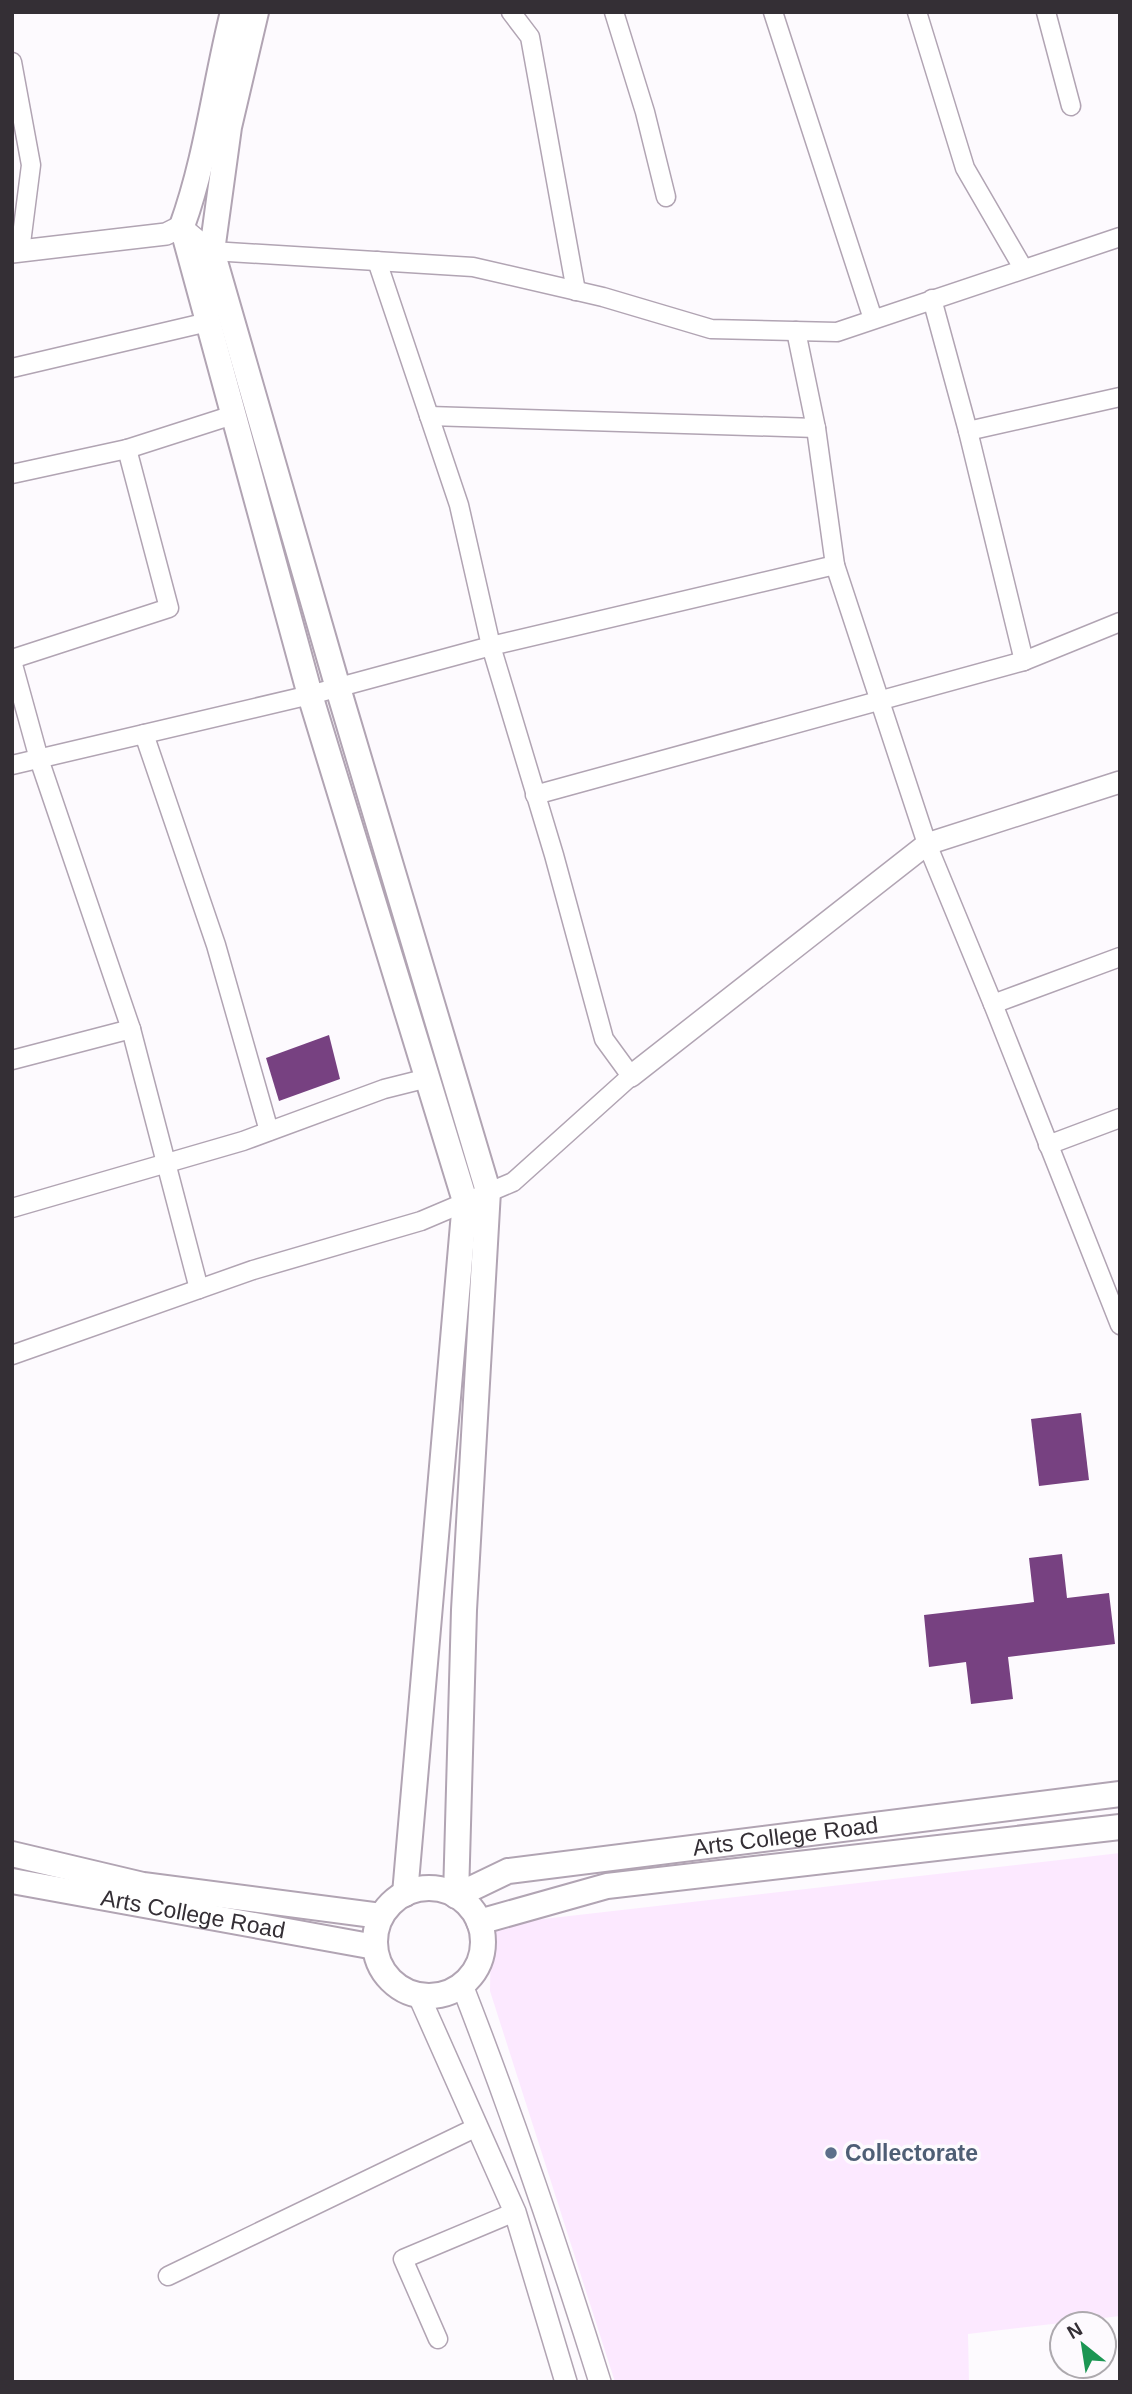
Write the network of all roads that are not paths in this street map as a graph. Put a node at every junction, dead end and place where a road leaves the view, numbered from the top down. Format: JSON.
{"nodes":[{"id":1,"x":233,"y":12,"type":"edge"},
{"id":2,"x":256,"y":12,"type":"edge"},
{"id":3,"x":511,"y":12,"type":"edge"},
{"id":4,"x":614,"y":12,"type":"edge"},
{"id":5,"x":773,"y":12,"type":"edge"},
{"id":6,"x":917,"y":12,"type":"edge"},
{"id":7,"x":1046,"y":12,"type":"edge"},
{"id":8,"x":12,"y":62,"type":"edge"},
{"id":9,"x":1070,"y":106,"type":"dead end"},
{"id":10,"x":666,"y":197,"type":"dead end"},
{"id":11,"x":182,"y":226,"type":"junction"},
{"id":12,"x":1120,"y":237,"type":"edge"},
{"id":13,"x":16,"y":251,"type":"edge"},
{"id":14,"x":212,"y":251,"type":"junction"},
{"id":15,"x":377,"y":261,"type":"junction"},
{"id":16,"x":1023,"y":268,"type":"junction"},
{"id":17,"x":576,"y":290,"type":"junction"},
{"id":18,"x":932,"y":299,"type":"junction"},
{"id":19,"x":873,"y":319,"type":"junction"},
{"id":20,"x":208,"y":322,"type":"junction"},
{"id":21,"x":796,"y":331,"type":"junction"},
{"id":22,"x":12,"y":369,"type":"edge"},
{"id":23,"x":1120,"y":397,"type":"edge"},
{"id":24,"x":233,"y":415,"type":"junction"},
{"id":25,"x":429,"y":416,"type":"junction"},
{"id":26,"x":816,"y":428,"type":"junction"},
{"id":27,"x":968,"y":431,"type":"junction"},
{"id":28,"x":127,"y":449,"type":"junction"},
{"id":29,"x":12,"y":474,"type":"edge"},
{"id":30,"x":835,"y":565,"type":"junction"},
{"id":31,"x":1120,"y":622,"type":"edge"},
{"id":32,"x":491,"y":646,"type":"junction"},
{"id":33,"x":12,"y":660,"type":"edge"},
{"id":34,"x":1024,"y":661,"type":"junction"},
{"id":35,"x":338,"y":688,"type":"junction"},
{"id":36,"x":310,"y":695,"type":"junction"},
{"id":37,"x":879,"y":701,"type":"junction"},
{"id":38,"x":144,"y":734,"type":"junction"},
{"id":39,"x":39,"y":759,"type":"junction"},
{"id":40,"x":12,"y":765,"type":"edge"},
{"id":41,"x":1120,"y":782,"type":"edge"},
{"id":42,"x":536,"y":795,"type":"junction"},
{"id":43,"x":927,"y":844,"type":"junction"},
{"id":44,"x":1120,"y":957,"type":"edge"},
{"id":45,"x":993,"y":1004,"type":"junction"},
{"id":46,"x":131,"y":1029,"type":"junction"},
{"id":47,"x":12,"y":1060,"type":"edge"},
{"id":48,"x":631,"y":1076,"type":"junction"},
{"id":49,"x":428,"y":1078,"type":"junction"},
{"id":50,"x":1120,"y":1118,"type":"edge"},
{"id":51,"x":269,"y":1131,"type":"junction"},
{"id":52,"x":1048,"y":1145,"type":"junction"},
{"id":53,"x":165,"y":1164,"type":"junction"},
{"id":54,"x":488,"y":1191,"type":"junction"},
{"id":55,"x":465,"y":1201,"type":"junction"},
{"id":56,"x":12,"y":1208,"type":"edge"},
{"id":57,"x":199,"y":1289,"type":"junction"},
{"id":58,"x":1120,"y":1325,"type":"edge"},
{"id":59,"x":12,"y":1355,"type":"edge"},
{"id":60,"x":1120,"y":1794,"type":"edge"},
{"id":61,"x":1120,"y":1827,"type":"edge"},
{"id":62,"x":12,"y":1854,"type":"edge"},
{"id":63,"x":12,"y":1881,"type":"edge"},
{"id":64,"x":405,"y":1894,"type":"junction"},
{"id":65,"x":456,"y":1896,"type":"junction"},
{"id":66,"x":381,"y":1916,"type":"junction"},
{"id":67,"x":479,"y":1922,"type":"junction"},
{"id":68,"x":375,"y":1947,"type":"junction"},
{"id":69,"x":462,"y":1985,"type":"junction"},
{"id":70,"x":419,"y":1996,"type":"junction"},
{"id":71,"x":477,"y":2127,"type":"junction"},
{"id":72,"x":514,"y":2212,"type":"junction"},
{"id":73,"x":168,"y":2276,"type":"dead end"},
{"id":74,"x":438,"y":2339,"type":"dead end"},
{"id":75,"x":566,"y":2382,"type":"edge"},
{"id":76,"x":600,"y":2382,"type":"edge"}],
"edges":[{"from":1,"to":11,"type":"main road"},
{"from":2,"to":14,"type":"main road"},
{"from":3,"to":17,"type":"street"},
{"from":4,"to":10,"type":"street"},
{"from":5,"to":19,"type":"street"},
{"from":6,"to":16,"type":"street"},
{"from":7,"to":9,"type":"street"},
{"from":8,"to":13,"type":"street"},
{"from":11,"to":13,"type":"street"},
{"from":11,"to":14,"type":"street"},
{"from":11,"to":20,"type":"main road"},
{"from":12,"to":16,"type":"street"},
{"from":14,"to":15,"type":"street"},
{"from":14,"to":35,"type":"main road"},
{"from":15,"to":17,"type":"street"},
{"from":15,"to":25,"type":"street"},
{"from":16,"to":18,"type":"street"},
{"from":17,"to":21,"type":"street"},
{"from":18,"to":19,"type":"street"},
{"from":18,"to":27,"type":"street"},
{"from":19,"to":21,"type":"street"},
{"from":20,"to":22,"type":"street"},
{"from":20,"to":24,"type":"main road"},
{"from":21,"to":26,"type":"street"},
{"from":23,"to":27,"type":"street"},
{"from":24,"to":28,"type":"street"},
{"from":24,"to":36,"type":"main road"},
{"from":25,"to":26,"type":"street"},
{"from":25,"to":32,"type":"street"},
{"from":26,"to":30,"type":"street"},
{"from":27,"to":34,"type":"street"},
{"from":28,"to":29,"type":"street"},
{"from":28,"to":33,"type":"street"},
{"from":30,"to":32,"type":"street"},
{"from":30,"to":37,"type":"street"},
{"from":31,"to":34,"type":"street"},
{"from":32,"to":35,"type":"street"},
{"from":32,"to":42,"type":"street"},
{"from":33,"to":39,"type":"street"},
{"from":34,"to":37,"type":"street"},
{"from":35,"to":36,"type":"street"},
{"from":35,"to":54,"type":"main road"},
{"from":36,"to":38,"type":"street"},
{"from":36,"to":49,"type":"main road"},
{"from":37,"to":42,"type":"street"},
{"from":37,"to":43,"type":"street"},
{"from":38,"to":39,"type":"street"},
{"from":38,"to":51,"type":"street"},
{"from":39,"to":40,"type":"street"},
{"from":39,"to":46,"type":"street"},
{"from":41,"to":43,"type":"street"},
{"from":42,"to":48,"type":"street"},
{"from":43,"to":45,"type":"street"},
{"from":43,"to":48,"type":"street"},
{"from":44,"to":45,"type":"street"},
{"from":45,"to":52,"type":"street"},
{"from":46,"to":47,"type":"street"},
{"from":46,"to":53,"type":"street"},
{"from":48,"to":54,"type":"street"},
{"from":49,"to":51,"type":"street"},
{"from":49,"to":55,"type":"main road"},
{"from":50,"to":52,"type":"street"},
{"from":51,"to":53,"type":"street"},
{"from":52,"to":58,"type":"street"},
{"from":53,"to":56,"type":"street"},
{"from":53,"to":57,"type":"street"},
{"from":54,"to":55,"type":"street"},
{"from":54,"to":65,"type":"main road"},
{"from":55,"to":57,"type":"street"},
{"from":55,"to":64,"type":"main road"},
{"from":57,"to":59,"type":"street"},
{"from":60,"to":65,"type":"main road","name":"Arts College Road"},
{"from":61,"to":67,"type":"main road"},
{"from":62,"to":66,"type":"main road"},
{"from":63,"to":68,"type":"main road","name":"Arts College Road"},
{"from":64,"to":65,"type":"main road"},
{"from":64,"to":66,"type":"main road"},
{"from":65,"to":67,"type":"main road"},
{"from":66,"to":68,"type":"main road"},
{"from":67,"to":69,"type":"main road"},
{"from":68,"to":70,"type":"main road"},
{"from":69,"to":70,"type":"main road"},
{"from":69,"to":76,"type":"street"},
{"from":70,"to":71,"type":"street"},
{"from":71,"to":72,"type":"street"},
{"from":71,"to":73,"type":"street"},
{"from":72,"to":74,"type":"street"},
{"from":72,"to":75,"type":"street"}]}
